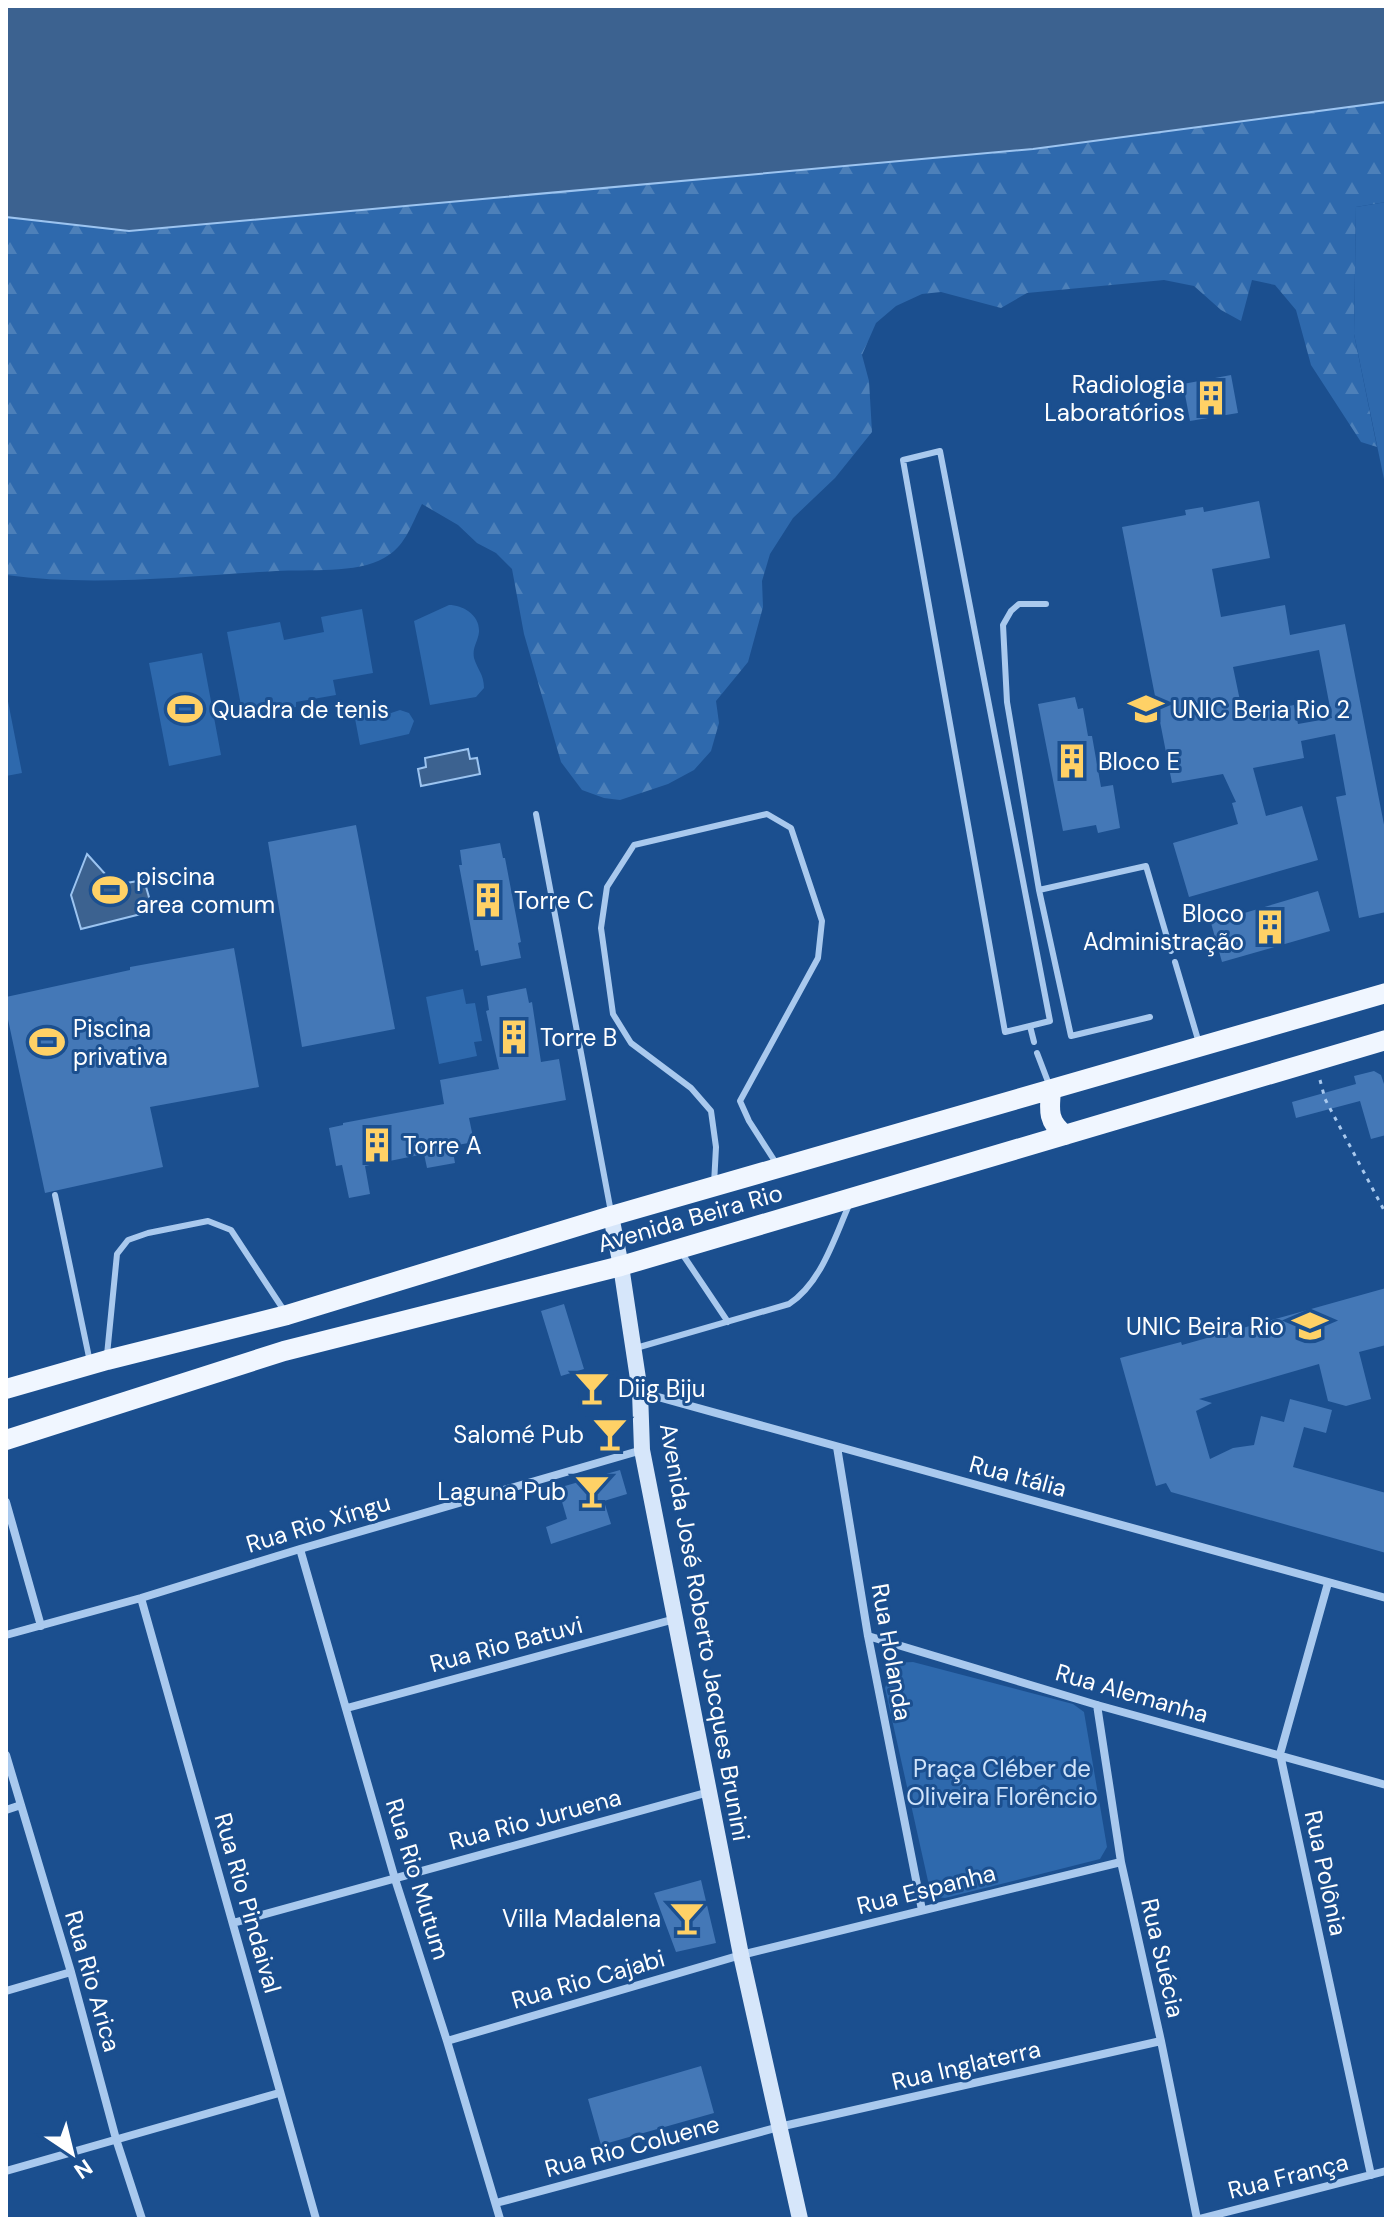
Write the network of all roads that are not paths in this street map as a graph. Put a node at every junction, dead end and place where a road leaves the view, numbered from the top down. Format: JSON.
{"nodes":[{"id":1,"x":1046,"y":604,"type":"dead end"},
{"id":2,"x":536,"y":814,"type":"dead end"},
{"id":3,"x":1039,"y":890,"type":"junction"},
{"id":4,"x":1171,"y":951,"type":"dead end"},
{"id":5,"x":1175,"y":962,"type":"dead end"},
{"id":6,"x":1386,"y":993,"type":"edge"},
{"id":7,"x":1150,"y":1017,"type":"dead end"},
{"id":8,"x":1030,"y":1026,"type":"junction"},
{"id":9,"x":1386,"y":1040,"type":"edge"},
{"id":10,"x":1034,"y":1042,"type":"dead end"},
{"id":11,"x":1200,"y":1046,"type":"junction"},
{"id":12,"x":1037,"y":1053,"type":"dead end"},
{"id":13,"x":1051,"y":1091,"type":"junction"},
{"id":14,"x":1065,"y":1135,"type":"junction"},
{"id":15,"x":780,"y":1169,"type":"junction"},
{"id":16,"x":714,"y":1188,"type":"junction"},
{"id":17,"x":55,"y":1195,"type":"dead end"},
{"id":18,"x":852,"y":1198,"type":"junction"},
{"id":19,"x":611,"y":1216,"type":"junction"},
{"id":20,"x":679,"y":1249,"type":"junction"},
{"id":21,"x":621,"y":1266,"type":"junction"},
{"id":22,"x":287,"y":1315,"type":"junction"},
{"id":23,"x":728,"y":1322,"type":"junction"},
{"id":24,"x":633,"y":1349,"type":"junction"},
{"id":25,"x":284,"y":1351,"type":"junction"},
{"id":26,"x":98,"y":1363,"type":"junction"},
{"id":27,"x":12,"y":1385,"type":"edge"},
{"id":28,"x":640,"y":1392,"type":"junction"},
{"id":29,"x":6,"y":1440,"type":"edge"},
{"id":30,"x":837,"y":1447,"type":"junction"},
{"id":31,"x":642,"y":1450,"type":"junction"},
{"id":32,"x":6,"y":1502,"type":"edge"},
{"id":33,"x":300,"y":1549,"type":"junction"},
{"id":34,"x":1328,"y":1583,"type":"junction"},
{"id":35,"x":141,"y":1598,"type":"junction"},
{"id":36,"x":1386,"y":1598,"type":"edge"},
{"id":37,"x":675,"y":1618,"type":"junction"},
{"id":38,"x":41,"y":1626,"type":"junction"},
{"id":39,"x":6,"y":1635,"type":"edge"},
{"id":40,"x":868,"y":1636,"type":"junction"},
{"id":41,"x":1097,"y":1705,"type":"junction"},
{"id":42,"x":347,"y":1708,"type":"junction"},
{"id":43,"x":1280,"y":1754,"type":"junction"},
{"id":44,"x":6,"y":1755,"type":"edge"},
{"id":45,"x":1386,"y":1785,"type":"edge"},
{"id":46,"x":709,"y":1792,"type":"junction"},
{"id":47,"x":21,"y":1805,"type":"junction"},
{"id":48,"x":6,"y":1810,"type":"edge"},
{"id":49,"x":1121,"y":1862,"type":"junction"},
{"id":50,"x":395,"y":1879,"type":"junction"},
{"id":51,"x":922,"y":1910,"type":"junction"},
{"id":52,"x":233,"y":1923,"type":"junction"},
{"id":53,"x":741,"y":1955,"type":"junction"},
{"id":54,"x":71,"y":1972,"type":"junction"},
{"id":55,"x":6,"y":1991,"type":"edge"},
{"id":56,"x":447,"y":2041,"type":"junction"},
{"id":57,"x":1161,"y":2041,"type":"junction"},
{"id":58,"x":279,"y":2093,"type":"junction"},
{"id":59,"x":779,"y":2127,"type":"junction"},
{"id":60,"x":116,"y":2139,"type":"junction"},
{"id":61,"x":6,"y":2171,"type":"edge"},
{"id":62,"x":1386,"y":2171,"type":"edge"},
{"id":63,"x":1371,"y":2175,"type":"junction"},
{"id":64,"x":496,"y":2203,"type":"junction"},
{"id":65,"x":142,"y":2219,"type":"edge"},
{"id":66,"x":316,"y":2219,"type":"edge"},
{"id":67,"x":500,"y":2219,"type":"edge"},
{"id":68,"x":800,"y":2219,"type":"edge"},
{"id":69,"x":1198,"y":2219,"type":"edge"}],
"edges":[{"from":1,"to":3,"type":"lane"},
{"from":2,"to":19,"type":"lane","name":"Avenida José Roberto Jacques Brunini"},
{"from":3,"to":4,"type":"lane"},
{"from":3,"to":7,"type":"lane"},
{"from":5,"to":11,"type":"lane"},
{"from":6,"to":11,"type":"main road","name":"Avenida Beira Rio"},
{"from":8,"to":8,"type":"lane"},
{"from":8,"to":10,"type":"lane"},
{"from":9,"to":14,"type":"main road","name":"Avenida Beira Rio"},
{"from":11,"to":13,"type":"main road","name":"Avenida Beira Rio"},
{"from":12,"to":13,"type":"lane"},
{"from":13,"to":14,"type":"main road"},
{"from":13,"to":15,"type":"main road","name":"Avenida Beira Rio"},
{"from":14,"to":18,"type":"main road","name":"Avenida Beira Rio"},
{"from":15,"to":16,"type":"main road","name":"Avenida Beira Rio"},
{"from":15,"to":16,"type":"lane"},
{"from":16,"to":19,"type":"main road","name":"Avenida Beira Rio"},
{"from":17,"to":26,"type":"lane"},
{"from":18,"to":20,"type":"main road","name":"Avenida Beira Rio"},
{"from":18,"to":23,"type":"lane"},
{"from":19,"to":21,"type":"main road","name":"Avenida José Roberto Jacques Brunini"},
{"from":19,"to":22,"type":"main road","name":"Avenida Beira Rio"},
{"from":20,"to":21,"type":"main road","name":"Avenida Beira Rio"},
{"from":20,"to":23,"type":"lane"},
{"from":21,"to":24,"type":"main road","name":"Avenida José Roberto Jacques Brunini"},
{"from":21,"to":25,"type":"main road","name":"Avenida Beira Rio"},
{"from":22,"to":25,"type":"main road"},
{"from":22,"to":26,"type":"main road","name":"Avenida Beira Rio"},
{"from":22,"to":26,"type":"lane"},
{"from":23,"to":24,"type":"lane"},
{"from":24,"to":28,"type":"main road","name":"Avenida José Roberto Jacques Brunini"},
{"from":25,"to":29,"type":"main road","name":"Avenida Beira Rio"},
{"from":26,"to":27,"type":"main road","name":"Avenida Beira Rio"},
{"from":28,"to":30,"type":"street","name":"Rua Itália"},
{"from":28,"to":31,"type":"main road","name":"Avenida José Roberto Jacques Brunini"},
{"from":30,"to":34,"type":"street","name":"Rua Itália"},
{"from":30,"to":40,"type":"street","name":"Rua Holanda"},
{"from":31,"to":33,"type":"street","name":"Rua Rio Xingu"},
{"from":31,"to":37,"type":"main road","name":"Avenida José Roberto Jacques Brunini"},
{"from":32,"to":38,"type":"street"},
{"from":33,"to":35,"type":"street","name":"Rua Rio Xingu"},
{"from":33,"to":42,"type":"street","name":"Rua Rio Mutum"},
{"from":34,"to":36,"type":"street","name":"Rua Itália"},
{"from":34,"to":43,"type":"street","name":"Rua Polônia"},
{"from":35,"to":38,"type":"street","name":"Rua Rio Xingu"},
{"from":35,"to":52,"type":"street","name":"Rua Rio Pindaival"},
{"from":37,"to":42,"type":"street","name":"Rua Rio Batuvi"},
{"from":37,"to":46,"type":"main road","name":"Avenida José Roberto Jacques Brunini"},
{"from":38,"to":39,"type":"street","name":"Rua Rio Xingu"},
{"from":40,"to":41,"type":"street","name":"Rua Alemanha"},
{"from":40,"to":51,"type":"street","name":"Rua Holanda"},
{"from":41,"to":43,"type":"street","name":"Rua Alemanha"},
{"from":41,"to":49,"type":"street","name":"Rua Suécia"},
{"from":42,"to":50,"type":"street","name":"Rua Rio Mutum"},
{"from":43,"to":45,"type":"street","name":"Rua Alemanha"},
{"from":43,"to":63,"type":"street","name":"Rua Polônia"},
{"from":44,"to":47,"type":"street","name":"Rua Rio Arica"},
{"from":46,"to":50,"type":"street","name":"Rua Rio Juruena"},
{"from":46,"to":53,"type":"main road","name":"Avenida José Roberto Jacques Brunini"},
{"from":47,"to":48,"type":"street"},
{"from":47,"to":54,"type":"street","name":"Rua Rio Arica"},
{"from":49,"to":51,"type":"street","name":"Rua Espanha"},
{"from":49,"to":57,"type":"street","name":"Rua Suécia"},
{"from":50,"to":52,"type":"street","name":"Rua Rio Juruena"},
{"from":50,"to":56,"type":"street","name":"Rua Rio Mutum"},
{"from":51,"to":53,"type":"street","name":"Rua Espanha"},
{"from":52,"to":58,"type":"street","name":"Rua Rio Pindaival"},
{"from":53,"to":56,"type":"street","name":"Rua Rio Cajabi"},
{"from":53,"to":59,"type":"main road","name":"Avenida José Roberto Jacques Brunini"},
{"from":54,"to":55,"type":"street"},
{"from":54,"to":60,"type":"street","name":"Rua Rio Arica"},
{"from":56,"to":64,"type":"street","name":"Rua Rio Mutum"},
{"from":57,"to":59,"type":"street","name":"Rua Inglaterra"},
{"from":57,"to":69,"type":"street","name":"Rua Suécia"},
{"from":58,"to":60,"type":"street"},
{"from":58,"to":66,"type":"street","name":"Rua Rio Pindaival"},
{"from":59,"to":64,"type":"street","name":"Rua Rio Coluene"},
{"from":59,"to":68,"type":"main road","name":"Avenida José Roberto Jacques Brunini"},
{"from":60,"to":61,"type":"street"},
{"from":60,"to":65,"type":"street","name":"Rua Rio Arica"},
{"from":62,"to":63,"type":"street","name":"Rua França"},
{"from":63,"to":69,"type":"street","name":"Rua França"},
{"from":64,"to":67,"type":"street","name":"Rua Rio Mutum"}]}
